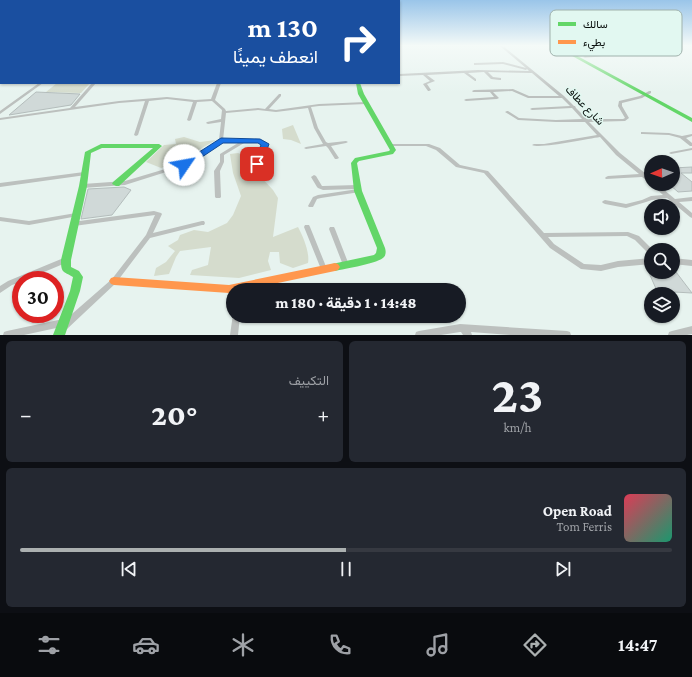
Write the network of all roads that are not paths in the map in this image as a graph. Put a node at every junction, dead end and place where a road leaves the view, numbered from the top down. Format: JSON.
{"nodes":[{"id":1,"x":520,"y":62,"type":"edge"},
{"id":2,"x":586,"y":62,"type":"edge"},
{"id":3,"x":593,"y":62,"type":"edge"},
{"id":4,"x":475,"y":64,"type":"dead end"},
{"id":5,"x":529,"y":69,"type":"junction"},
{"id":6,"x":485,"y":71,"type":"junction"},
{"id":7,"x":465,"y":72,"type":"junction"},
{"id":8,"x":533,"y":72,"type":"junction"},
{"id":9,"x":424,"y":74,"type":"junction"},
{"id":10,"x":400,"y":75,"type":"edge"},
{"id":11,"x":500,"y":79,"type":"dead end"},
{"id":12,"x":474,"y":80,"type":"dead end"},
{"id":13,"x":40,"y":84,"type":"edge"},
{"id":14,"x":93,"y":84,"type":"edge"},
{"id":15,"x":220,"y":84,"type":"edge"},
{"id":16,"x":358,"y":84,"type":"edge"},
{"id":17,"x":429,"y":90,"type":"dead end"},
{"id":18,"x":474,"y":91,"type":"dead end"},
{"id":19,"x":491,"y":91,"type":"junction"},
{"id":20,"x":647,"y":93,"type":"junction"},
{"id":21,"x":280,"y":95,"type":"dead end"},
{"id":22,"x":563,"y":96,"type":"junction"},
{"id":23,"x":147,"y":100,"type":"junction"},
{"id":24,"x":214,"y":100,"type":"junction"},
{"id":25,"x":466,"y":100,"type":"dead end"},
{"id":26,"x":195,"y":101,"type":"junction"},
{"id":27,"x":366,"y":103,"type":"junction"},
{"id":28,"x":309,"y":106,"type":"junction"},
{"id":29,"x":574,"y":107,"type":"junction"},
{"id":30,"x":72,"y":108,"type":"junction"},
{"id":31,"x":532,"y":108,"type":"dead end"},
{"id":32,"x":266,"y":110,"type":"junction"},
{"id":33,"x":224,"y":112,"type":"junction"},
{"id":34,"x":507,"y":112,"type":"dead end"},
{"id":35,"x":0,"y":113,"type":"edge"},
{"id":36,"x":692,"y":115,"type":"edge"},
{"id":37,"x":0,"y":119,"type":"edge"},
{"id":38,"x":189,"y":120,"type":"dead end"},
{"id":39,"x":222,"y":120,"type":"junction"},
{"id":40,"x":692,"y":120,"type":"edge"},
{"id":41,"x":589,"y":122,"type":"junction"},
{"id":42,"x":208,"y":123,"type":"dead end"},
{"id":43,"x":643,"y":133,"type":"dead end"},
{"id":44,"x":136,"y":135,"type":"dead end"},
{"id":45,"x":692,"y":135,"type":"edge"},
{"id":46,"x":600,"y":136,"type":"junction"},
{"id":47,"x":682,"y":137,"type":"junction"},
{"id":48,"x":221,"y":141,"type":"junction"},
{"id":49,"x":244,"y":141,"type":"junction"},
{"id":50,"x":346,"y":142,"type":"dead end"},
{"id":51,"x":326,"y":145,"type":"junction"},
{"id":52,"x":390,"y":145,"type":"junction"},
{"id":53,"x":534,"y":145,"type":"dead end"},
{"id":54,"x":692,"y":145,"type":"edge"},
{"id":55,"x":306,"y":148,"type":"dead end"},
{"id":56,"x":692,"y":149,"type":"edge"},
{"id":57,"x":671,"y":154,"type":"dead end"},
{"id":58,"x":337,"y":158,"type":"dead end"},
{"id":59,"x":257,"y":164,"type":"dead end"},
{"id":60,"x":184,"y":165,"type":"junction"},
{"id":61,"x":84,"y":174,"type":"junction"},
{"id":62,"x":643,"y":175,"type":"joint"},
{"id":63,"x":314,"y":178,"type":"dead end"},
{"id":64,"x":608,"y":178,"type":"dead end"},
{"id":65,"x":184,"y":182,"type":"dead end"},
{"id":66,"x":116,"y":184,"type":"junction"},
{"id":67,"x":0,"y":185,"type":"edge"},
{"id":68,"x":83,"y":186,"type":"junction"},
{"id":69,"x":358,"y":189,"type":"junction"},
{"id":70,"x":662,"y":191,"type":"edge"},
{"id":71,"x":668,"y":196,"type":"junction"},
{"id":72,"x":218,"y":197,"type":"dead end"},
{"id":73,"x":672,"y":199,"type":"edge"},
{"id":74,"x":692,"y":199,"type":"edge"},
{"id":75,"x":680,"y":200,"type":"edge"},
{"id":76,"x":605,"y":202,"type":"dead end"},
{"id":77,"x":310,"y":206,"type":"dead end"},
{"id":78,"x":680,"y":206,"type":"edge"},
{"id":79,"x":76,"y":215,"type":"junction"},
{"id":80,"x":692,"y":216,"type":"edge"},
{"id":81,"x":0,"y":219,"type":"edge"},
{"id":82,"x":202,"y":223,"type":"dead end"},
{"id":83,"x":74,"y":224,"type":"junction"},
{"id":84,"x":307,"y":227,"type":"dead end"},
{"id":85,"x":332,"y":229,"type":"dead end"},
{"id":86,"x":542,"y":235,"type":"junction"},
{"id":87,"x":148,"y":236,"type":"junction"},
{"id":88,"x":644,"y":245,"type":"edge"},
{"id":89,"x":66,"y":260,"type":"junction"},
{"id":90,"x":680,"y":261,"type":"edge"},
{"id":91,"x":644,"y":262,"type":"edge"},
{"id":92,"x":346,"y":264,"type":"junction"},
{"id":93,"x":692,"y":264,"type":"edge"},
{"id":94,"x":324,"y":270,"type":"junction"},
{"id":95,"x":114,"y":281,"type":"junction"},
{"id":96,"x":266,"y":283,"type":"edge"},
{"id":97,"x":226,"y":289,"type":"edge"},
{"id":98,"x":0,"y":290,"type":"edge"},
{"id":99,"x":235,"y":323,"type":"edge"},
{"id":100,"x":61,"y":329,"type":"edge"},
{"id":101,"x":692,"y":330,"type":"edge"},
{"id":102,"x":466,"y":332,"type":"edge"},
{"id":103,"x":7,"y":335,"type":"edge"},
{"id":104,"x":234,"y":335,"type":"edge"},
{"id":105,"x":419,"y":335,"type":"edge"},
{"id":106,"x":567,"y":335,"type":"edge"},
{"id":107,"x":672,"y":335,"type":"edge"}],
"edges":[{"from":1,"to":5,"type":"street","name":"شارع عطاف"},
{"from":2,"to":20,"type":"main road"},
{"from":3,"to":20,"type":"main road"},
{"from":4,"to":5,"type":"street"},
{"from":5,"to":8,"type":"street","name":"شارع عطاف"},
{"from":6,"to":7,"type":"street"},
{"from":6,"to":8,"type":"street"},
{"from":6,"to":11,"type":"street"},
{"from":7,"to":9,"type":"street"},
{"from":7,"to":12,"type":"street"},
{"from":8,"to":22,"type":"street","name":"شارع عطاف"},
{"from":9,"to":10,"type":"street"},
{"from":9,"to":17,"type":"street"},
{"from":13,"to":35,"type":"street"},
{"from":14,"to":30,"type":"street"},
{"from":15,"to":24,"type":"street"},
{"from":16,"to":27,"type":"main road"},
{"from":18,"to":19,"type":"street"},
{"from":19,"to":22,"type":"street"},
{"from":19,"to":25,"type":"street"},
{"from":20,"to":36,"type":"main road"},
{"from":20,"to":40,"type":"main road"},
{"from":20,"to":41,"type":"street"},
{"from":21,"to":32,"type":"street"},
{"from":22,"to":29,"type":"street","name":"شارع عطاف"},
{"from":23,"to":26,"type":"street"},
{"from":23,"to":30,"type":"street"},
{"from":23,"to":44,"type":"street"},
{"from":24,"to":26,"type":"street"},
{"from":24,"to":33,"type":"street"},
{"from":26,"to":38,"type":"street"},
{"from":27,"to":28,"type":"street"},
{"from":27,"to":52,"type":"main road"},
{"from":28,"to":32,"type":"street"},
{"from":28,"to":51,"type":"street"},
{"from":29,"to":31,"type":"street"},
{"from":29,"to":41,"type":"street","name":"شارع عطاف"},
{"from":30,"to":37,"type":"street"},
{"from":32,"to":33,"type":"street"},
{"from":33,"to":39,"type":"street"},
{"from":34,"to":41,"type":"street"},
{"from":39,"to":42,"type":"street"},
{"from":39,"to":48,"type":"street"},
{"from":41,"to":46,"type":"street","name":"شارع عطاف"},
{"from":43,"to":47,"type":"street"},
{"from":45,"to":47,"type":"street"},
{"from":46,"to":53,"type":"street"},
{"from":46,"to":62,"type":"street","name":"شارع عطاف"},
{"from":47,"to":54,"type":"street"},
{"from":48,"to":49,"type":"street"},
{"from":48,"to":60,"type":"street"},
{"from":49,"to":59,"type":"street"},
{"from":49,"to":72,"type":"street"},
{"from":50,"to":51,"type":"street"},
{"from":51,"to":55,"type":"street"},
{"from":51,"to":58,"type":"street"},
{"from":52,"to":69,"type":"main road"},
{"from":52,"to":86,"type":"street"},
{"from":56,"to":57,"type":"street"},
{"from":60,"to":65,"type":"street"},
{"from":60,"to":66,"type":"street"},
{"from":61,"to":66,"type":"main road"},
{"from":61,"to":67,"type":"street"},
{"from":61,"to":68,"type":"main road"},
{"from":62,"to":64,"type":"street"},
{"from":63,"to":69,"type":"street"},
{"from":66,"to":68,"type":"street"},
{"from":68,"to":79,"type":"main road"},
{"from":69,"to":77,"type":"street"},
{"from":69,"to":92,"type":"main road"},
{"from":70,"to":71,"type":"street"},
{"from":71,"to":73,"type":"street"},
{"from":71,"to":76,"type":"street"},
{"from":74,"to":75,"type":"street"},
{"from":78,"to":80,"type":"street"},
{"from":79,"to":81,"type":"street"},
{"from":79,"to":83,"type":"main road"},
{"from":82,"to":87,"type":"street"},
{"from":83,"to":87,"type":"street"},
{"from":83,"to":89,"type":"main road"},
{"from":84,"to":94,"type":"street"},
{"from":85,"to":92,"type":"street"},
{"from":86,"to":88,"type":"street"},
{"from":86,"to":91,"type":"street"},
{"from":87,"to":95,"type":"street"},
{"from":89,"to":98,"type":"street"},
{"from":89,"to":100,"type":"main road"},
{"from":90,"to":93,"type":"street"},
{"from":92,"to":94,"type":"main road"},
{"from":94,"to":96,"type":"main road"},
{"from":95,"to":97,"type":"main road"},
{"from":95,"to":100,"type":"street"},
{"from":99,"to":104,"type":"street"},
{"from":100,"to":103,"type":"street"},
{"from":101,"to":107,"type":"street"},
{"from":102,"to":105,"type":"street"},
{"from":102,"to":106,"type":"street"}]}
